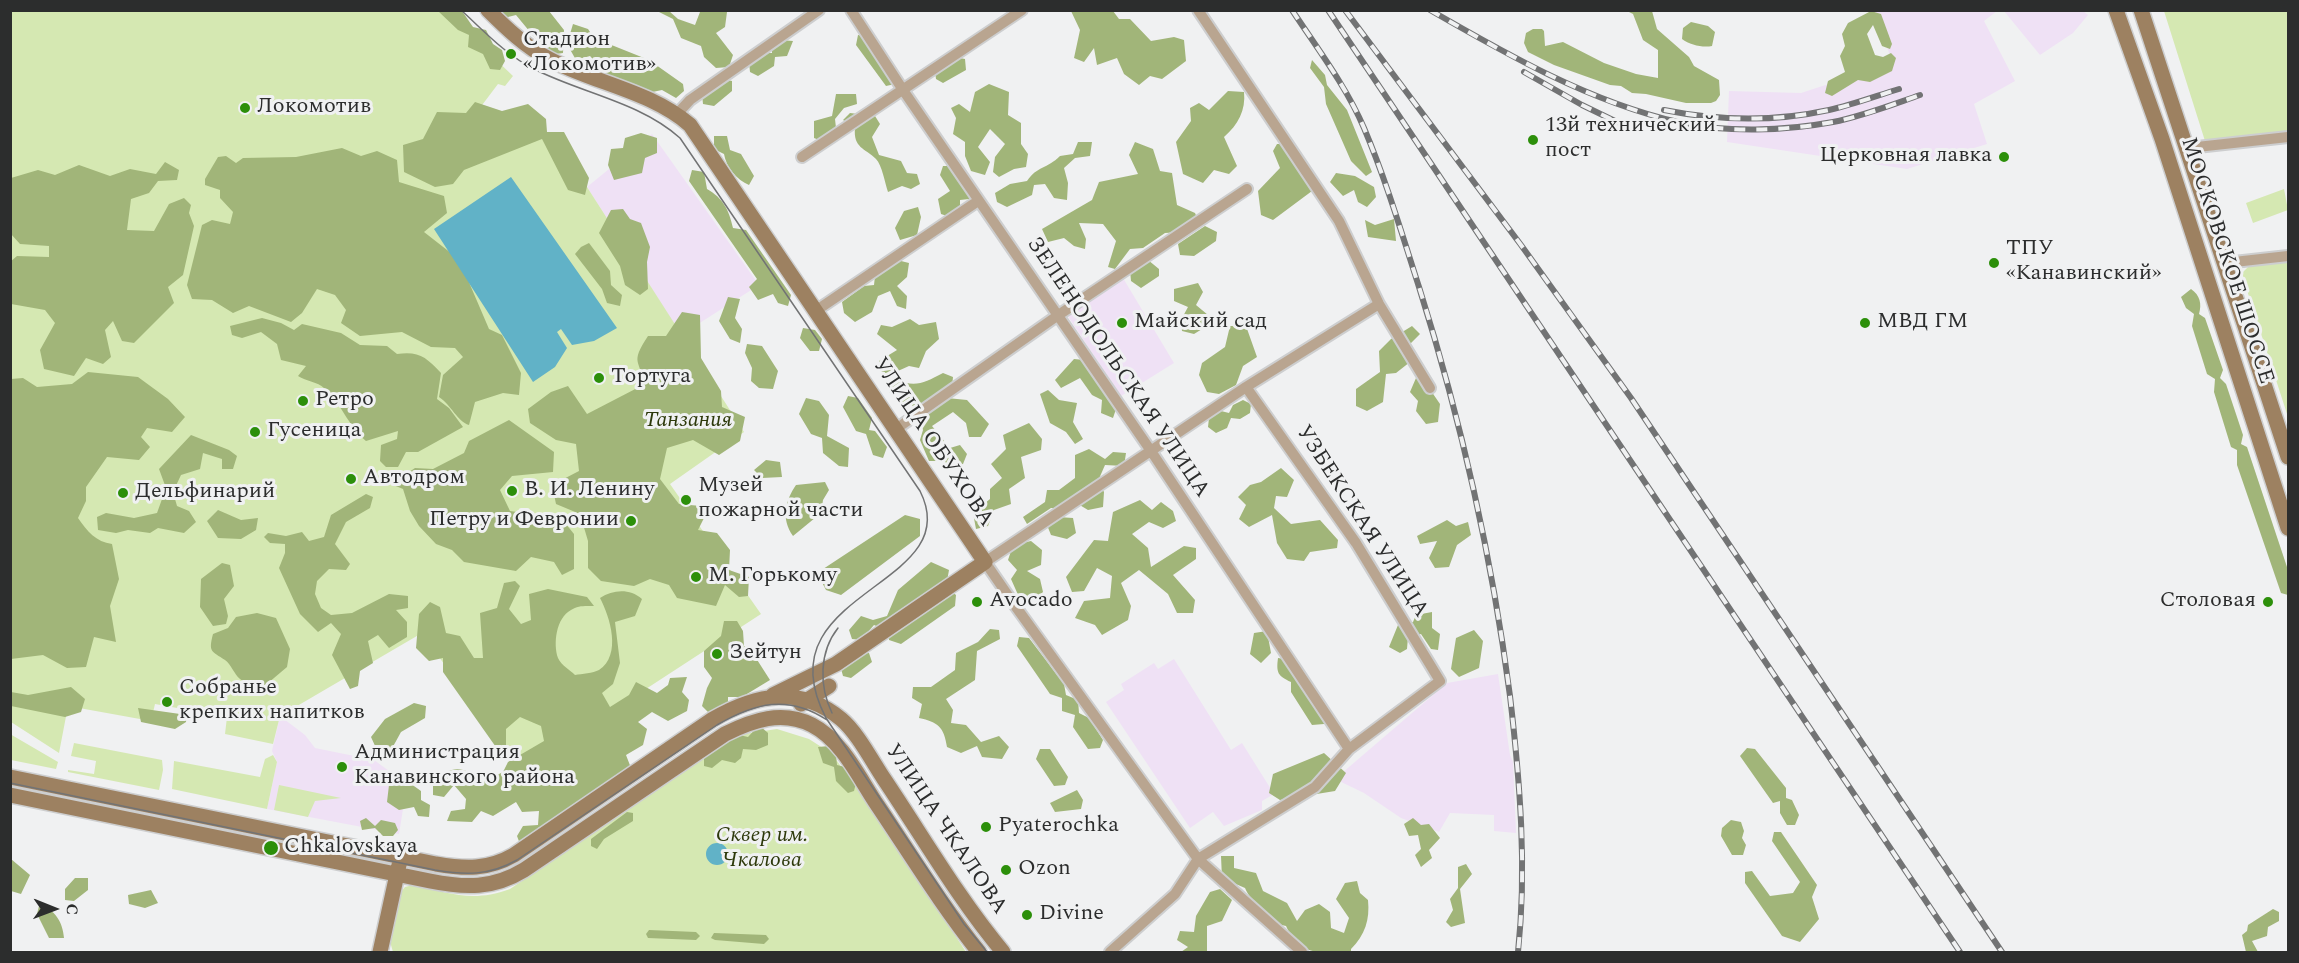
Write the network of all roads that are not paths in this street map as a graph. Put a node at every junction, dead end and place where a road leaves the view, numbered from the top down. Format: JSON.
{"nodes":[{"id":1,"x":488,"y":10,"type":"edge"},
{"id":2,"x":819,"y":10,"type":"edge"},
{"id":3,"x":851,"y":10,"type":"edge"},
{"id":4,"x":1022,"y":10,"type":"edge"},
{"id":5,"x":1198,"y":10,"type":"edge"},
{"id":6,"x":2116,"y":10,"type":"edge"},
{"id":7,"x":2141,"y":10,"type":"edge"},
{"id":8,"x":903,"y":90,"type":"junction"},
{"id":9,"x":677,"y":114,"type":"junction"},
{"id":10,"x":2289,"y":137,"type":"edge"},
{"id":11,"x":2188,"y":148,"type":"junction"},
{"id":12,"x":802,"y":158,"type":"dead end"},
{"id":13,"x":1247,"y":189,"type":"dead end"},
{"id":14,"x":978,"y":201,"type":"junction"},
{"id":15,"x":2289,"y":256,"type":"edge"},
{"id":16,"x":2225,"y":263,"type":"junction"},
{"id":17,"x":1379,"y":304,"type":"junction"},
{"id":18,"x":817,"y":310,"type":"junction"},
{"id":19,"x":1057,"y":316,"type":"junction"},
{"id":20,"x":1246,"y":387,"type":"junction"},
{"id":21,"x":1430,"y":388,"type":"dead end"},
{"id":22,"x":896,"y":429,"type":"junction"},
{"id":23,"x":1151,"y":451,"type":"junction"},
{"id":24,"x":2289,"y":457,"type":"edge"},
{"id":25,"x":2289,"y":528,"type":"edge"},
{"id":26,"x":986,"y":562,"type":"junction"},
{"id":27,"x":836,"y":664,"type":"junction"},
{"id":28,"x":807,"y":678,"type":"junction"},
{"id":29,"x":829,"y":686,"type":"junction"},
{"id":30,"x":769,"y":696,"type":"junction"},
{"id":31,"x":808,"y":701,"type":"junction"},
{"id":32,"x":768,"y":718,"type":"junction"},
{"id":33,"x":810,"y":724,"type":"junction"},
{"id":34,"x":848,"y":726,"type":"junction"},
{"id":35,"x":1349,"y":749,"type":"junction"},
{"id":36,"x":10,"y":777,"type":"edge"},
{"id":37,"x":10,"y":795,"type":"edge"},
{"id":38,"x":164,"y":808,"type":"junction"},
{"id":39,"x":195,"y":815,"type":"junction"},
{"id":40,"x":160,"y":825,"type":"junction"},
{"id":41,"x":191,"y":832,"type":"junction"},
{"id":42,"x":401,"y":857,"type":"junction"},
{"id":43,"x":1198,"y":859,"type":"junction"},
{"id":44,"x":398,"y":874,"type":"junction"},
{"id":45,"x":380,"y":952,"type":"edge"},
{"id":46,"x":979,"y":952,"type":"edge"},
{"id":47,"x":1003,"y":952,"type":"edge"},
{"id":48,"x":1110,"y":952,"type":"edge"},
{"id":49,"x":1302,"y":952,"type":"edge"}],
"edges":[{"from":1,"to":9,"type":"main road","name":"УЛИЦА ОБУХОВА"},
{"from":2,"to":9,"type":"street"},
{"from":3,"to":8,"type":"street","name":"ЗЕЛЕНОДОЛЬСКАЯ УЛИЦА"},
{"from":4,"to":8,"type":"street"},
{"from":5,"to":17,"type":"street"},
{"from":6,"to":25,"type":"main road","name":"МОСКОВСКОЕ ШОССЕ"},
{"from":7,"to":11,"type":"main road","name":"МОСКОВСКОЕ ШОССЕ"},
{"from":8,"to":12,"type":"street"},
{"from":8,"to":14,"type":"street","name":"ЗЕЛЕНОДОЛЬСКАЯ УЛИЦА"},
{"from":9,"to":18,"type":"main road","name":"УЛИЦА ОБУХОВА"},
{"from":10,"to":11,"type":"street"},
{"from":11,"to":16,"type":"main road","name":"МОСКОВСКОЕ ШОССЕ"},
{"from":13,"to":19,"type":"street"},
{"from":14,"to":18,"type":"street"},
{"from":14,"to":19,"type":"street","name":"ЗЕЛЕНОДОЛЬСКАЯ УЛИЦА"},
{"from":15,"to":16,"type":"street"},
{"from":16,"to":24,"type":"main road","name":"МОСКОВСКОЕ ШОССЕ"},
{"from":17,"to":20,"type":"street"},
{"from":17,"to":21,"type":"street"},
{"from":18,"to":22,"type":"main road","name":"УЛИЦА ОБУХОВА"},
{"from":19,"to":22,"type":"street"},
{"from":19,"to":23,"type":"street","name":"ЗЕЛЕНОДОЛЬСКАЯ УЛИЦА"},
{"from":20,"to":23,"type":"street"},
{"from":20,"to":35,"type":"street","name":"УЗБЕКСКАЯ УЛИЦА"},
{"from":22,"to":26,"type":"main road","name":"УЛИЦА ОБУХОВА"},
{"from":23,"to":26,"type":"street"},
{"from":23,"to":35,"type":"street","name":"ЗЕЛЕНОДОЛЬСКАЯ УЛИЦА"},
{"from":26,"to":27,"type":"main road"},
{"from":26,"to":43,"type":"street","name":"УЛИЦА ОБУХОВА"},
{"from":27,"to":28,"type":"main road"},
{"from":27,"to":29,"type":"main road"},
{"from":28,"to":30,"type":"main road"},
{"from":28,"to":31,"type":"main road"},
{"from":29,"to":31,"type":"main road"},
{"from":29,"to":34,"type":"main road","name":"УЛИЦА ЧКАЛОВА"},
{"from":30,"to":31,"type":"main road"},
{"from":30,"to":42,"type":"main road"},
{"from":31,"to":32,"type":"main road"},
{"from":31,"to":33,"type":"main road"},
{"from":31,"to":34,"type":"main road"},
{"from":32,"to":33,"type":"main road"},
{"from":32,"to":44,"type":"main road"},
{"from":33,"to":46,"type":"main road","name":"УЛИЦА ЧКАЛОВА"},
{"from":34,"to":47,"type":"main road","name":"УЛИЦА ЧКАЛОВА"},
{"from":35,"to":43,"type":"street"},
{"from":36,"to":38,"type":"main road"},
{"from":37,"to":40,"type":"main road"},
{"from":38,"to":39,"type":"main road"},
{"from":38,"to":40,"type":"main road"},
{"from":39,"to":41,"type":"main road"},
{"from":39,"to":42,"type":"main road"},
{"from":40,"to":41,"type":"main road"},
{"from":41,"to":44,"type":"main road"},
{"from":42,"to":44,"type":"main road"},
{"from":43,"to":48,"type":"street"},
{"from":43,"to":49,"type":"street","name":"УЛИЦА ОБУХОВА"},
{"from":44,"to":45,"type":"main road"}]}
